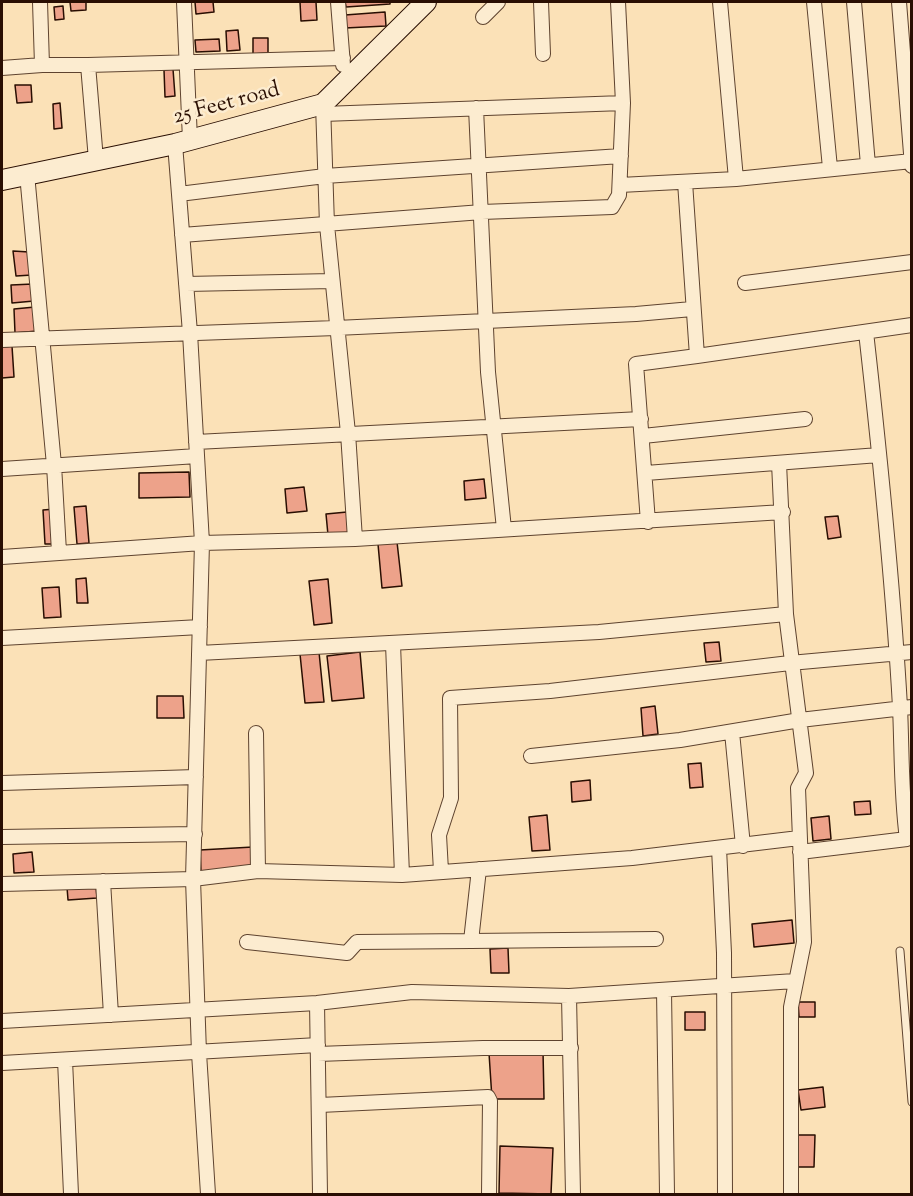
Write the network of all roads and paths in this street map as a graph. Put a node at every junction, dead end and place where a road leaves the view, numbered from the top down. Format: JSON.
{"nodes":[{"id":1,"x":39,"y":2,"type":"edge"},
{"id":2,"x":184,"y":2,"type":"edge"},
{"id":3,"x":338,"y":2,"type":"edge"},
{"id":4,"x":426,"y":2,"type":"edge"},
{"id":5,"x":498,"y":2,"type":"edge"},
{"id":6,"x":541,"y":2,"type":"edge"},
{"id":7,"x":618,"y":2,"type":"edge"},
{"id":8,"x":720,"y":2,"type":"edge"},
{"id":9,"x":814,"y":2,"type":"edge"},
{"id":10,"x":854,"y":2,"type":"edge"},
{"id":11,"x":899,"y":2,"type":"edge"},
{"id":12,"x":483,"y":17,"type":"dead end"},
{"id":13,"x":543,"y":54,"type":"dead end"},
{"id":14,"x":343,"y":58,"type":"junction"},
{"id":15,"x":188,"y":64,"type":"junction"},
{"id":16,"x":42,"y":65,"type":"junction"},
{"id":17,"x":88,"y":65,"type":"junction"},
{"id":18,"x":2,"y":68,"type":"edge"},
{"id":19,"x":344,"y":82,"type":"junction"},
{"id":20,"x":623,"y":103,"type":"junction"},
{"id":21,"x":476,"y":108,"type":"junction"},
{"id":22,"x":323,"y":109,"type":"junction"},
{"id":23,"x":182,"y":142,"type":"junction"},
{"id":24,"x":621,"y":156,"type":"junction"},
{"id":25,"x":96,"y":160,"type":"junction"},
{"id":26,"x":911,"y":163,"type":"edge"},
{"id":27,"x":868,"y":165,"type":"junction"},
{"id":28,"x":480,"y":166,"type":"junction"},
{"id":29,"x":830,"y":168,"type":"junction"},
{"id":30,"x":27,"y":174,"type":"junction"},
{"id":31,"x":325,"y":176,"type":"junction"},
{"id":32,"x":736,"y":179,"type":"junction"},
{"id":33,"x":2,"y":180,"type":"edge"},
{"id":34,"x":685,"y":182,"type":"junction"},
{"id":35,"x":620,"y":185,"type":"junction"},
{"id":36,"x":179,"y":194,"type":"junction"},
{"id":37,"x":482,"y":212,"type":"junction"},
{"id":38,"x":327,"y":225,"type":"junction"},
{"id":39,"x":182,"y":235,"type":"junction"},
{"id":40,"x":912,"y":262,"type":"edge"},
{"id":41,"x":332,"y":281,"type":"junction"},
{"id":42,"x":746,"y":283,"type":"dead end"},
{"id":43,"x":186,"y":284,"type":"junction"},
{"id":44,"x":692,"y":309,"type":"junction"},
{"id":45,"x":487,"y":321,"type":"junction"},
{"id":46,"x":912,"y":325,"type":"edge"},
{"id":47,"x":336,"y":328,"type":"junction"},
{"id":48,"x":866,"y":332,"type":"junction"},
{"id":49,"x":190,"y":333,"type":"junction"},
{"id":50,"x":41,"y":339,"type":"junction"},
{"id":51,"x":2,"y":340,"type":"edge"},
{"id":52,"x":697,"y":356,"type":"junction"},
{"id":53,"x":641,"y":419,"type":"junction"},
{"id":54,"x":805,"y":419,"type":"dead end"},
{"id":55,"x":494,"y":428,"type":"junction"},
{"id":56,"x":348,"y":433,"type":"junction"},
{"id":57,"x":643,"y":436,"type":"junction"},
{"id":58,"x":197,"y":449,"type":"junction"},
{"id":59,"x":879,"y":455,"type":"junction"},
{"id":60,"x":779,"y":463,"type":"junction"},
{"id":61,"x":54,"y":465,"type":"junction"},
{"id":62,"x":2,"y":469,"type":"edge"},
{"id":63,"x":646,"y":473,"type":"junction"},
{"id":64,"x":783,"y":512,"type":"junction"},
{"id":65,"x":648,"y":522,"type":"junction"},
{"id":66,"x":504,"y":529,"type":"junction"},
{"id":67,"x":355,"y":539,"type":"junction"},
{"id":68,"x":202,"y":543,"type":"junction"},
{"id":69,"x":59,"y":552,"type":"junction"},
{"id":70,"x":2,"y":557,"type":"edge"},
{"id":71,"x":786,"y":614,"type":"junction"},
{"id":72,"x":200,"y":627,"type":"junction"},
{"id":73,"x":2,"y":638,"type":"edge"},
{"id":74,"x":393,"y":644,"type":"junction"},
{"id":75,"x":912,"y":652,"type":"edge"},
{"id":76,"x":199,"y":653,"type":"junction"},
{"id":77,"x":895,"y":653,"type":"junction"},
{"id":78,"x":790,"y":663,"type":"junction"},
{"id":79,"x":906,"y":707,"type":"edge"},
{"id":80,"x":800,"y":720,"type":"junction"},
{"id":81,"x":732,"y":732,"type":"junction"},
{"id":82,"x":256,"y":733,"type":"dead end"},
{"id":83,"x":531,"y":756,"type":"dead end"},
{"id":84,"x":196,"y":777,"type":"junction"},
{"id":85,"x":2,"y":783,"type":"edge"},
{"id":86,"x":195,"y":834,"type":"junction"},
{"id":87,"x":2,"y":837,"type":"edge"},
{"id":88,"x":909,"y":839,"type":"edge"},
{"id":89,"x":799,"y":845,"type":"junction"},
{"id":90,"x":743,"y":846,"type":"junction"},
{"id":91,"x":718,"y":848,"type":"junction"},
{"id":92,"x":478,"y":869,"type":"junction"},
{"id":93,"x":258,"y":871,"type":"junction"},
{"id":94,"x":441,"y":871,"type":"junction"},
{"id":95,"x":402,"y":875,"type":"junction"},
{"id":96,"x":194,"y":879,"type":"junction"},
{"id":97,"x":102,"y":881,"type":"junction"},
{"id":98,"x":2,"y":884,"type":"edge"},
{"id":99,"x":656,"y":939,"type":"dead end"},
{"id":100,"x":471,"y":941,"type":"junction"},
{"id":101,"x":247,"y":942,"type":"dead end"},
{"id":102,"x":900,"y":951,"type":"dead end"},
{"id":103,"x":795,"y":981,"type":"junction"},
{"id":104,"x":722,"y":986,"type":"junction"},
{"id":105,"x":664,"y":991,"type":"junction"},
{"id":106,"x":569,"y":996,"type":"junction"},
{"id":107,"x":317,"y":1003,"type":"junction"},
{"id":108,"x":198,"y":1010,"type":"junction"},
{"id":109,"x":111,"y":1015,"type":"junction"},
{"id":110,"x":2,"y":1021,"type":"edge"},
{"id":111,"x":571,"y":1048,"type":"junction"},
{"id":112,"x":318,"y":1049,"type":"junction"},
{"id":113,"x":199,"y":1053,"type":"junction"},
{"id":114,"x":64,"y":1060,"type":"junction"},
{"id":115,"x":2,"y":1063,"type":"edge"},
{"id":116,"x":912,"y":1102,"type":"edge"},
{"id":117,"x":320,"y":1105,"type":"junction"},
{"id":118,"x":71,"y":1194,"type":"edge"},
{"id":119,"x":208,"y":1194,"type":"edge"},
{"id":120,"x":320,"y":1194,"type":"edge"},
{"id":121,"x":489,"y":1194,"type":"edge"},
{"id":122,"x":573,"y":1194,"type":"edge"},
{"id":123,"x":667,"y":1194,"type":"edge"},
{"id":124,"x":725,"y":1194,"type":"edge"},
{"id":125,"x":791,"y":1194,"type":"edge"}],
"edges":[{"from":1,"to":16,"type":"street"},
{"from":2,"to":15,"type":"street"},
{"from":3,"to":14,"type":"street"},
{"from":4,"to":19,"type":"street","name":"25 Feet road"},
{"from":5,"to":12,"type":"street"},
{"from":6,"to":13,"type":"street"},
{"from":7,"to":20,"type":"street"},
{"from":8,"to":32,"type":"street"},
{"from":9,"to":29,"type":"street"},
{"from":10,"to":27,"type":"street"},
{"from":11,"to":26,"type":"street"},
{"from":14,"to":15,"type":"street"},
{"from":14,"to":19,"type":"street"},
{"from":15,"to":17,"type":"street"},
{"from":15,"to":23,"type":"street"},
{"from":16,"to":17,"type":"street"},
{"from":16,"to":18,"type":"street"},
{"from":17,"to":25,"type":"street"},
{"from":19,"to":22,"type":"street","name":"25 Feet road"},
{"from":20,"to":21,"type":"street"},
{"from":20,"to":24,"type":"street"},
{"from":21,"to":22,"type":"street"},
{"from":21,"to":28,"type":"street"},
{"from":22,"to":23,"type":"street","name":"25 Feet road"},
{"from":22,"to":31,"type":"street"},
{"from":23,"to":25,"type":"street","name":"25 Feet road"},
{"from":23,"to":36,"type":"street"},
{"from":24,"to":28,"type":"street"},
{"from":24,"to":35,"type":"street"},
{"from":25,"to":30,"type":"street","name":"25 Feet road"},
{"from":26,"to":27,"type":"street"},
{"from":27,"to":29,"type":"street"},
{"from":28,"to":31,"type":"street"},
{"from":28,"to":37,"type":"street"},
{"from":29,"to":32,"type":"street"},
{"from":30,"to":33,"type":"street","name":"25 Feet road"},
{"from":30,"to":50,"type":"street"},
{"from":31,"to":36,"type":"street"},
{"from":31,"to":38,"type":"street"},
{"from":32,"to":34,"type":"street"},
{"from":34,"to":35,"type":"street"},
{"from":34,"to":44,"type":"street"},
{"from":35,"to":37,"type":"street"},
{"from":36,"to":39,"type":"street"},
{"from":37,"to":38,"type":"street"},
{"from":37,"to":45,"type":"street"},
{"from":38,"to":39,"type":"street"},
{"from":38,"to":41,"type":"street"},
{"from":39,"to":43,"type":"street"},
{"from":40,"to":42,"type":"street"},
{"from":41,"to":43,"type":"street"},
{"from":41,"to":47,"type":"street"},
{"from":43,"to":49,"type":"street"},
{"from":44,"to":45,"type":"street"},
{"from":44,"to":52,"type":"street"},
{"from":45,"to":47,"type":"street"},
{"from":45,"to":55,"type":"street"},
{"from":46,"to":48,"type":"street"},
{"from":47,"to":49,"type":"street"},
{"from":47,"to":56,"type":"street"},
{"from":48,"to":52,"type":"street"},
{"from":48,"to":59,"type":"street"},
{"from":49,"to":50,"type":"street"},
{"from":49,"to":58,"type":"street"},
{"from":50,"to":51,"type":"street"},
{"from":50,"to":61,"type":"street"},
{"from":52,"to":53,"type":"street"},
{"from":53,"to":55,"type":"street"},
{"from":53,"to":57,"type":"street"},
{"from":54,"to":57,"type":"street"},
{"from":55,"to":56,"type":"street"},
{"from":55,"to":66,"type":"street"},
{"from":56,"to":58,"type":"street"},
{"from":56,"to":67,"type":"street"},
{"from":57,"to":63,"type":"street"},
{"from":58,"to":61,"type":"street"},
{"from":58,"to":68,"type":"street"},
{"from":59,"to":60,"type":"street"},
{"from":59,"to":77,"type":"street"},
{"from":60,"to":63,"type":"street"},
{"from":60,"to":64,"type":"street"},
{"from":61,"to":62,"type":"street"},
{"from":61,"to":69,"type":"street"},
{"from":63,"to":65,"type":"street"},
{"from":64,"to":65,"type":"street"},
{"from":64,"to":71,"type":"street"},
{"from":65,"to":66,"type":"street"},
{"from":66,"to":67,"type":"street"},
{"from":67,"to":68,"type":"street"},
{"from":68,"to":69,"type":"street"},
{"from":68,"to":72,"type":"street"},
{"from":69,"to":70,"type":"street"},
{"from":71,"to":74,"type":"street"},
{"from":71,"to":78,"type":"street"},
{"from":72,"to":73,"type":"street"},
{"from":72,"to":76,"type":"street"},
{"from":74,"to":76,"type":"street"},
{"from":74,"to":95,"type":"street"},
{"from":75,"to":77,"type":"street"},
{"from":76,"to":84,"type":"street"},
{"from":77,"to":78,"type":"street"},
{"from":77,"to":79,"type":"street"},
{"from":78,"to":80,"type":"street"},
{"from":78,"to":94,"type":"street"},
{"from":79,"to":80,"type":"street"},
{"from":79,"to":88,"type":"street"},
{"from":80,"to":81,"type":"street"},
{"from":80,"to":89,"type":"street"},
{"from":81,"to":83,"type":"street"},
{"from":81,"to":90,"type":"street"},
{"from":82,"to":93,"type":"street"},
{"from":84,"to":85,"type":"street"},
{"from":84,"to":86,"type":"street"},
{"from":86,"to":87,"type":"street"},
{"from":86,"to":96,"type":"street"},
{"from":88,"to":89,"type":"street"},
{"from":89,"to":90,"type":"street"},
{"from":89,"to":103,"type":"street"},
{"from":90,"to":91,"type":"street"},
{"from":91,"to":92,"type":"street"},
{"from":91,"to":104,"type":"street"},
{"from":92,"to":94,"type":"street"},
{"from":92,"to":100,"type":"street"},
{"from":93,"to":95,"type":"street"},
{"from":93,"to":96,"type":"street"},
{"from":94,"to":95,"type":"street"},
{"from":96,"to":97,"type":"street"},
{"from":96,"to":108,"type":"street"},
{"from":97,"to":98,"type":"street"},
{"from":97,"to":109,"type":"street"},
{"from":99,"to":100,"type":"street"},
{"from":100,"to":101,"type":"street"},
{"from":102,"to":116,"type":"lane"},
{"from":103,"to":104,"type":"street"},
{"from":103,"to":125,"type":"street"},
{"from":104,"to":105,"type":"street"},
{"from":104,"to":124,"type":"street"},
{"from":105,"to":106,"type":"street"},
{"from":105,"to":123,"type":"street"},
{"from":106,"to":107,"type":"street"},
{"from":106,"to":111,"type":"street"},
{"from":107,"to":108,"type":"street"},
{"from":107,"to":112,"type":"street"},
{"from":108,"to":109,"type":"street"},
{"from":108,"to":113,"type":"street"},
{"from":109,"to":110,"type":"street"},
{"from":111,"to":112,"type":"street"},
{"from":111,"to":122,"type":"street"},
{"from":112,"to":113,"type":"street"},
{"from":112,"to":117,"type":"street"},
{"from":113,"to":114,"type":"street"},
{"from":113,"to":119,"type":"street"},
{"from":114,"to":115,"type":"street"},
{"from":114,"to":118,"type":"street"},
{"from":117,"to":120,"type":"street"},
{"from":117,"to":121,"type":"street"}]}
